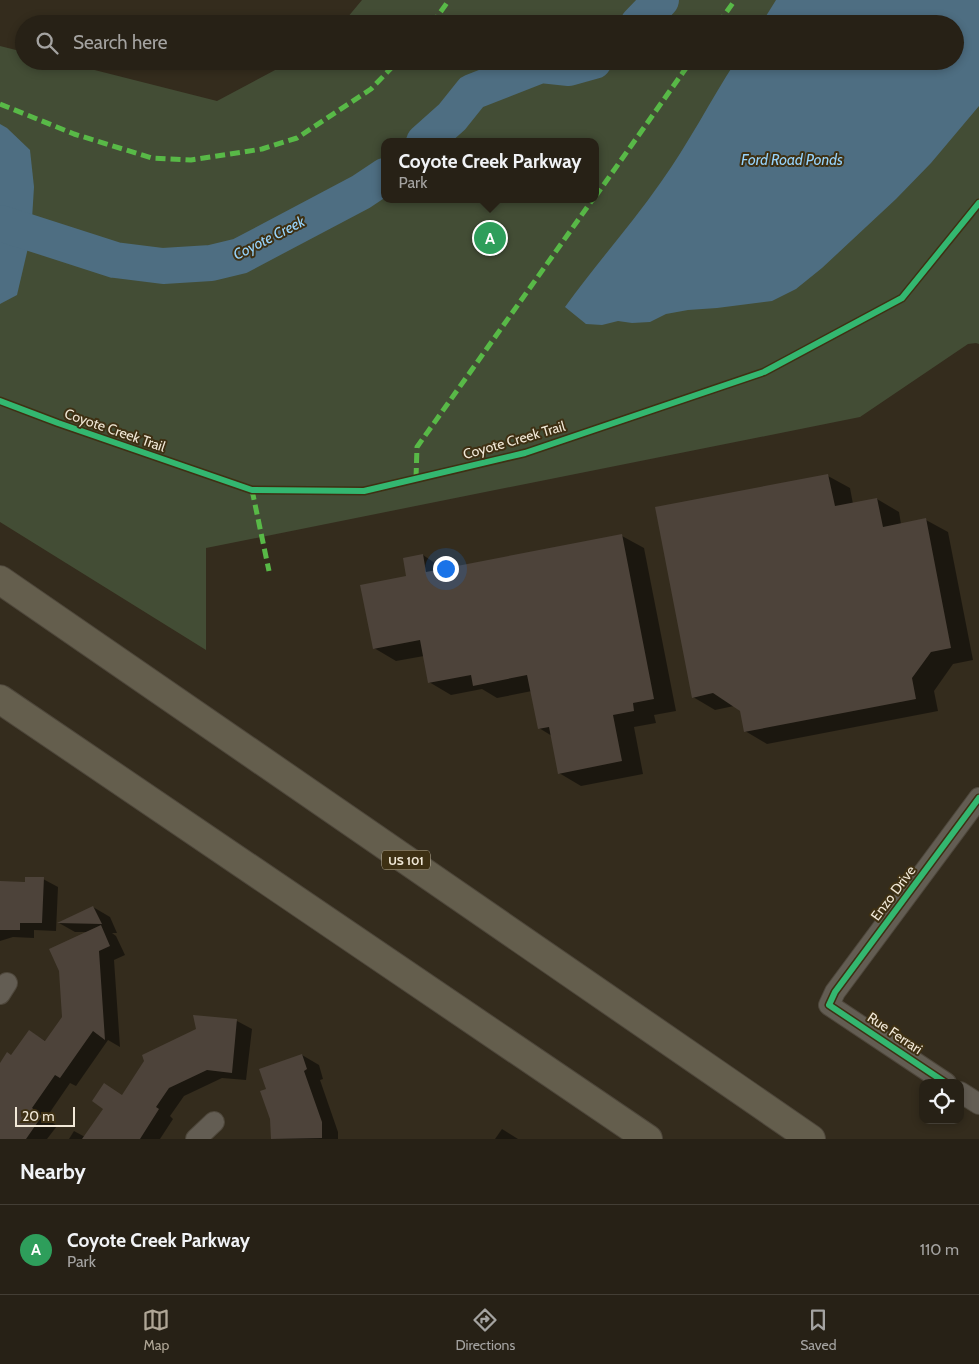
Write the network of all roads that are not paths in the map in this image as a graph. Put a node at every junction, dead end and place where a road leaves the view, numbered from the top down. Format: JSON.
{"nodes":[{"id":1,"x":0,"y":580,"type":"edge"},
{"id":2,"x":0,"y":699,"type":"edge"},
{"id":3,"x":979,"y":798,"type":"edge"},
{"id":4,"x":829,"y":1005,"type":"joint"},
{"id":5,"x":940,"y":1079,"type":"edge"},
{"id":6,"x":964,"y":1095,"type":"edge"},
{"id":7,"x":979,"y":1104,"type":"edge"},
{"id":8,"x":214,"y":1122,"type":"dead end"},
{"id":9,"x":196,"y":1139,"type":"edge"},
{"id":10,"x":648,"y":1139,"type":"edge"},
{"id":11,"x":811,"y":1139,"type":"edge"}],
"edges":[{"from":1,"to":11,"type":"highway","number":"US 101"},
{"from":2,"to":10,"type":"highway"},
{"from":3,"to":4,"type":"street","name":"Enzo Drive"},
{"from":4,"to":5,"type":"street","name":"Rue Ferrari"},
{"from":6,"to":7,"type":"street"},
{"from":8,"to":9,"type":"street"}]}
